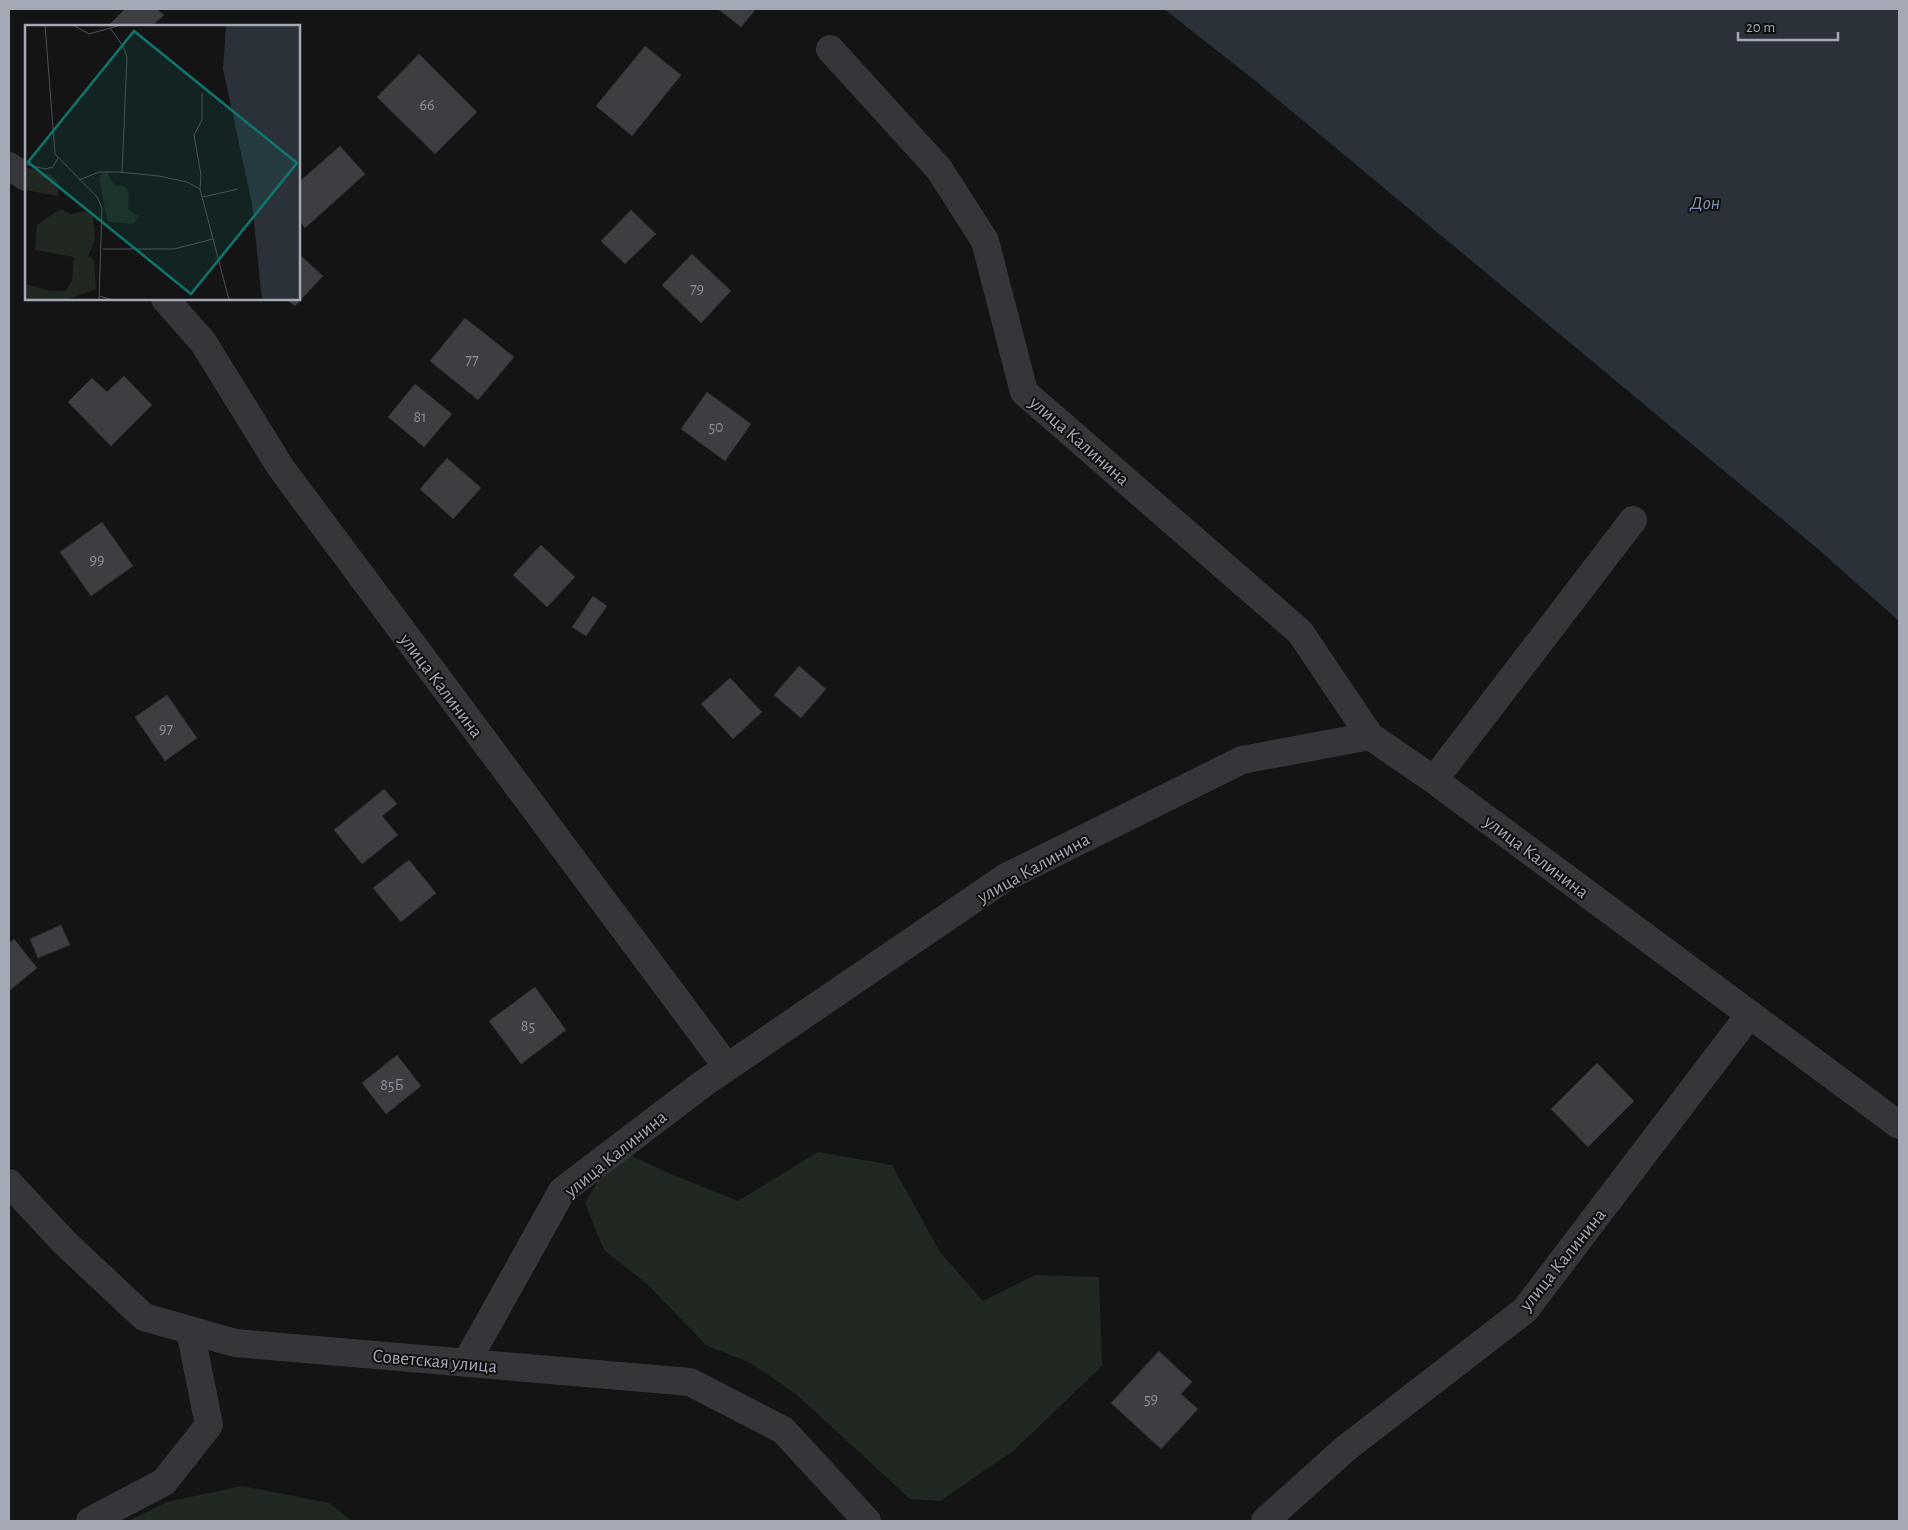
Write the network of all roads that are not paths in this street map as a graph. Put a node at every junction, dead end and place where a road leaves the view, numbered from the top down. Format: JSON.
{"nodes":[{"id":1,"x":830,"y":49,"type":"dead end"},
{"id":2,"x":9,"y":166,"type":"edge"},
{"id":3,"x":25,"y":176,"type":"edge"},
{"id":4,"x":166,"y":300,"type":"edge"},
{"id":5,"x":1632,"y":520,"type":"dead end"},
{"id":6,"x":1370,"y":736,"type":"junction"},
{"id":7,"x":1434,"y":780,"type":"junction"},
{"id":8,"x":1750,"y":1014,"type":"junction"},
{"id":9,"x":727,"y":1067,"type":"junction"},
{"id":10,"x":1899,"y":1125,"type":"edge"},
{"id":11,"x":9,"y":1183,"type":"edge"},
{"id":12,"x":190,"y":1330,"type":"junction"},
{"id":13,"x":466,"y":1363,"type":"junction"},
{"id":14,"x":90,"y":1521,"type":"edge"},
{"id":15,"x":868,"y":1521,"type":"edge"},
{"id":16,"x":1265,"y":1521,"type":"edge"}],
"edges":[{"from":1,"to":6,"type":"street","name":"улица Калинина"},
{"from":2,"to":3,"type":"street"},
{"from":4,"to":9,"type":"street","name":"улица Калинина"},
{"from":5,"to":7,"type":"street"},
{"from":6,"to":7,"type":"street","name":"улица Калинина"},
{"from":6,"to":9,"type":"street","name":"улица Калинина"},
{"from":7,"to":8,"type":"street","name":"улица Калинина"},
{"from":8,"to":10,"type":"street","name":"улица Калинина"},
{"from":8,"to":16,"type":"street","name":"улица Калинина"},
{"from":9,"to":13,"type":"street","name":"улица Калинина"},
{"from":11,"to":12,"type":"street","name":"Советская улица"},
{"from":12,"to":13,"type":"street","name":"Советская улица"},
{"from":12,"to":14,"type":"street"},
{"from":13,"to":15,"type":"street","name":"Советская улица"}]}
